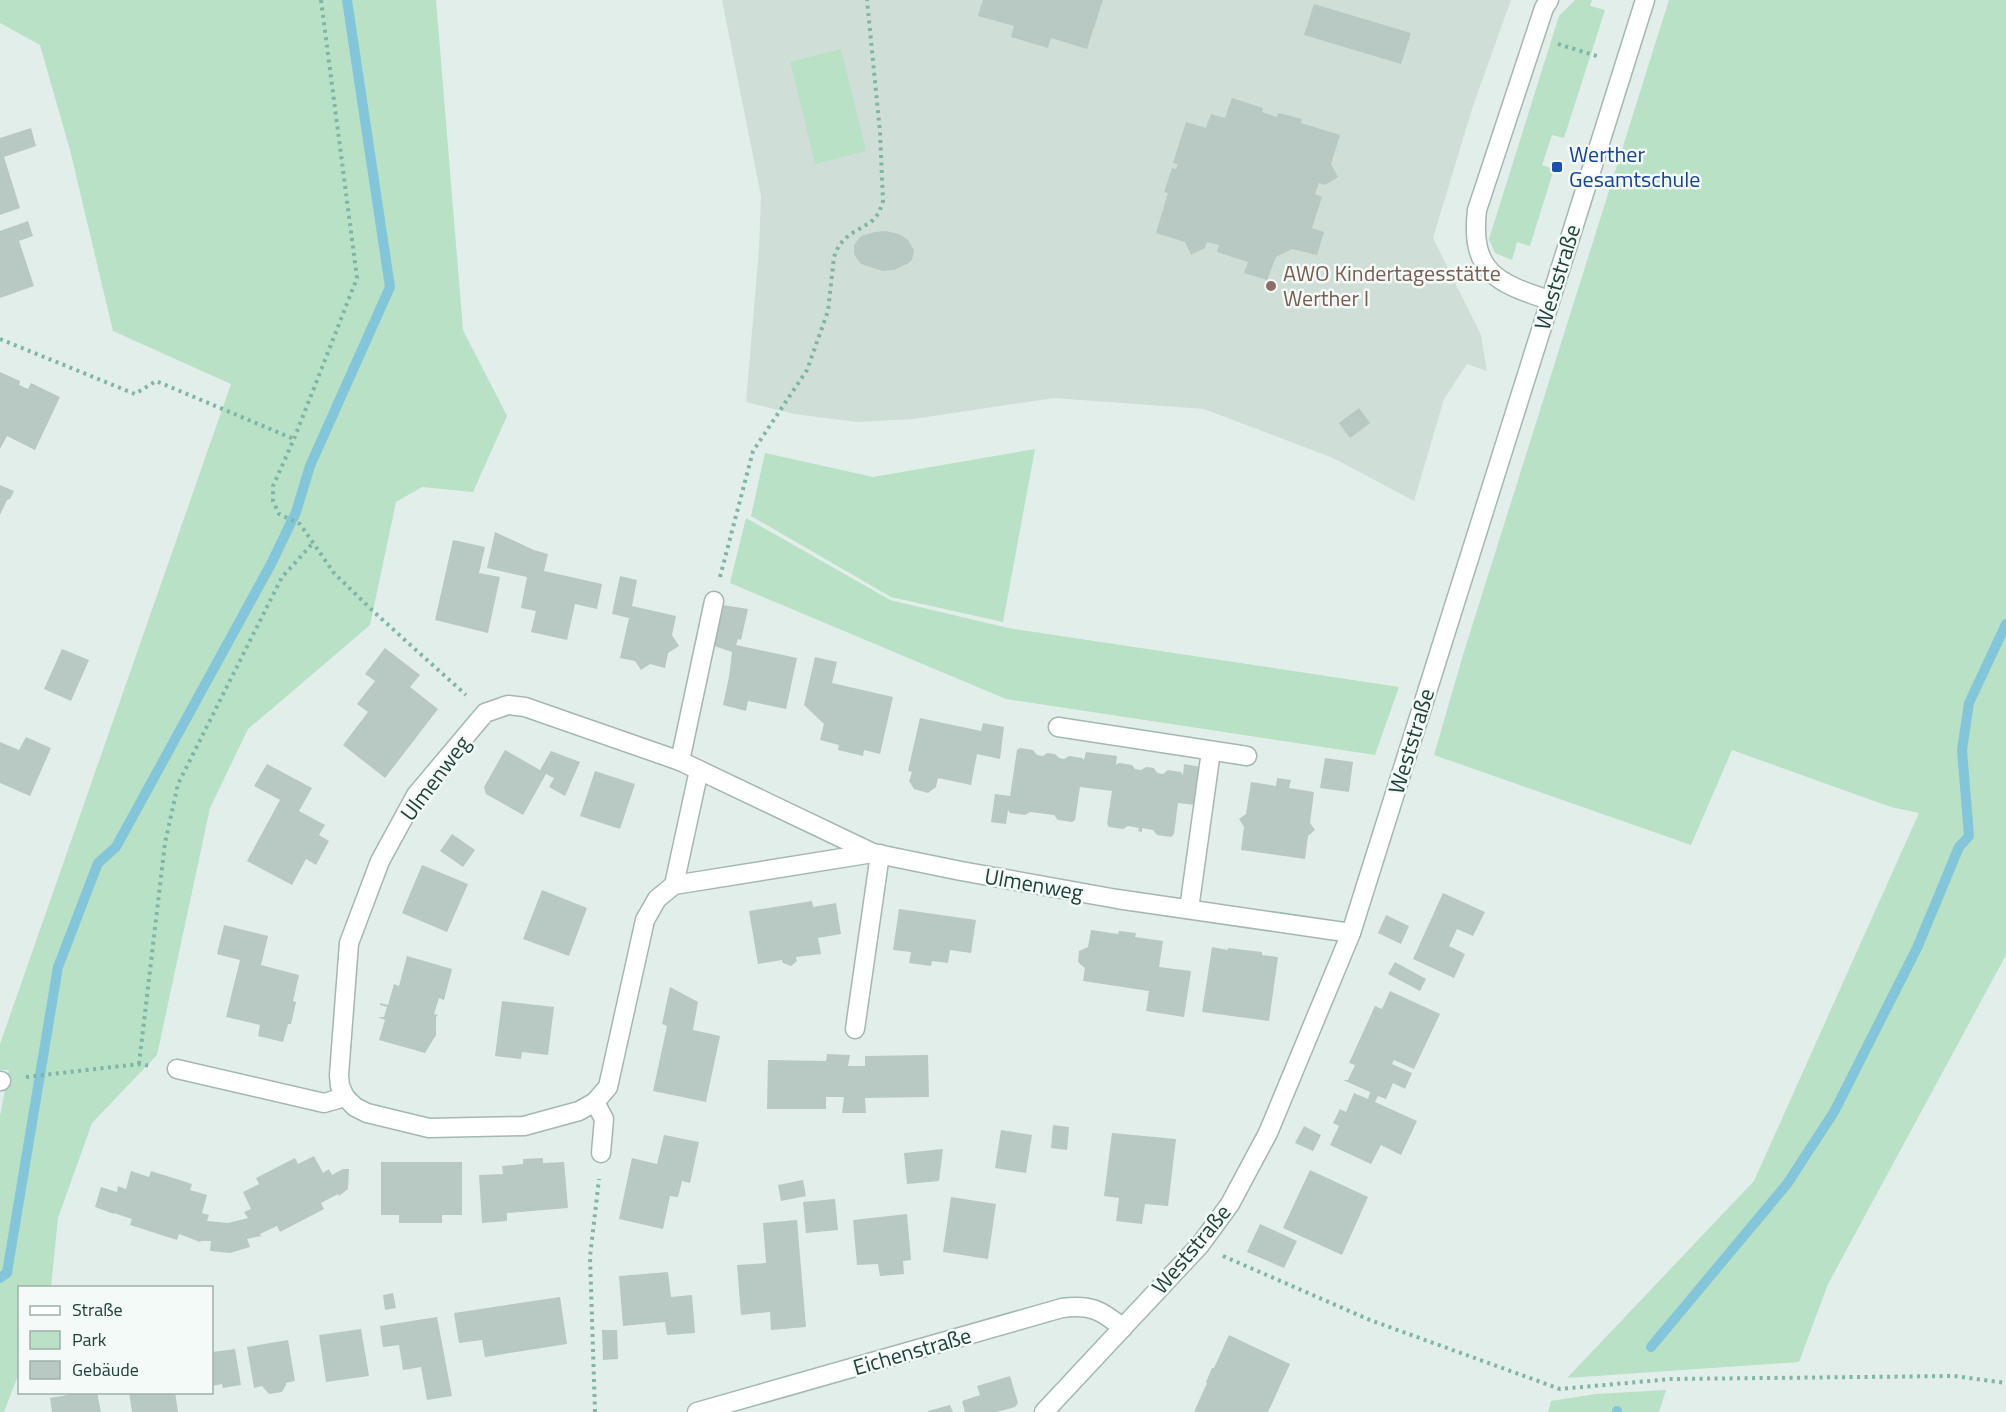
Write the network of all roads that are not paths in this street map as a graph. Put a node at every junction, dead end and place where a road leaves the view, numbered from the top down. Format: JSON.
{"nodes":[{"id":1,"x":1549,"y":0,"type":"edge"},
{"id":2,"x":1645,"y":0,"type":"edge"},
{"id":3,"x":1549,"y":300,"type":"junction"},
{"id":4,"x":714,"y":601,"type":"road end"},
{"id":5,"x":1058,"y":727,"type":"dead end"},
{"id":6,"x":1211,"y":751,"type":"junction"},
{"id":7,"x":1247,"y":756,"type":"dead end"},
{"id":8,"x":680,"y":761,"type":"junction"},
{"id":9,"x":699,"y":770,"type":"junction"},
{"id":10,"x":877,"y":853,"type":"junction"},
{"id":11,"x":674,"y":885,"type":"junction"},
{"id":12,"x":1189,"y":909,"type":"junction"},
{"id":13,"x":1351,"y":933,"type":"junction"},
{"id":14,"x":855,"y":1029,"type":"dead end"},
{"id":15,"x":177,"y":1069,"type":"dead end"},
{"id":16,"x":345,"y":1097,"type":"junction"},
{"id":17,"x":596,"y":1102,"type":"junction"},
{"id":18,"x":601,"y":1153,"type":"road end"},
{"id":19,"x":1123,"y":1328,"type":"junction"},
{"id":20,"x":697,"y":1412,"type":"edge"},
{"id":21,"x":1044,"y":1412,"type":"edge"}],
"edges":[{"from":1,"to":3,"type":"street"},
{"from":2,"to":3,"type":"street","name":"Weststraße"},
{"from":3,"to":13,"type":"street","name":"Weststraße"},
{"from":4,"to":8,"type":"street"},
{"from":5,"to":6,"type":"street"},
{"from":6,"to":7,"type":"street"},
{"from":6,"to":12,"type":"street"},
{"from":8,"to":9,"type":"street","name":"Ulmenweg"},
{"from":8,"to":16,"type":"street","name":"Ulmenweg"},
{"from":9,"to":10,"type":"street","name":"Ulmenweg"},
{"from":9,"to":11,"type":"street"},
{"from":10,"to":11,"type":"street","name":"Ulmenweg"},
{"from":10,"to":12,"type":"street","name":"Ulmenweg"},
{"from":10,"to":14,"type":"street"},
{"from":11,"to":17,"type":"street"},
{"from":12,"to":13,"type":"street","name":"Ulmenweg"},
{"from":13,"to":19,"type":"street","name":"Weststraße"},
{"from":15,"to":16,"type":"street"},
{"from":16,"to":17,"type":"street"},
{"from":17,"to":18,"type":"street"},
{"from":19,"to":20,"type":"street","name":"Eichenstraße"},
{"from":19,"to":21,"type":"street","name":"Weststraße"}]}
